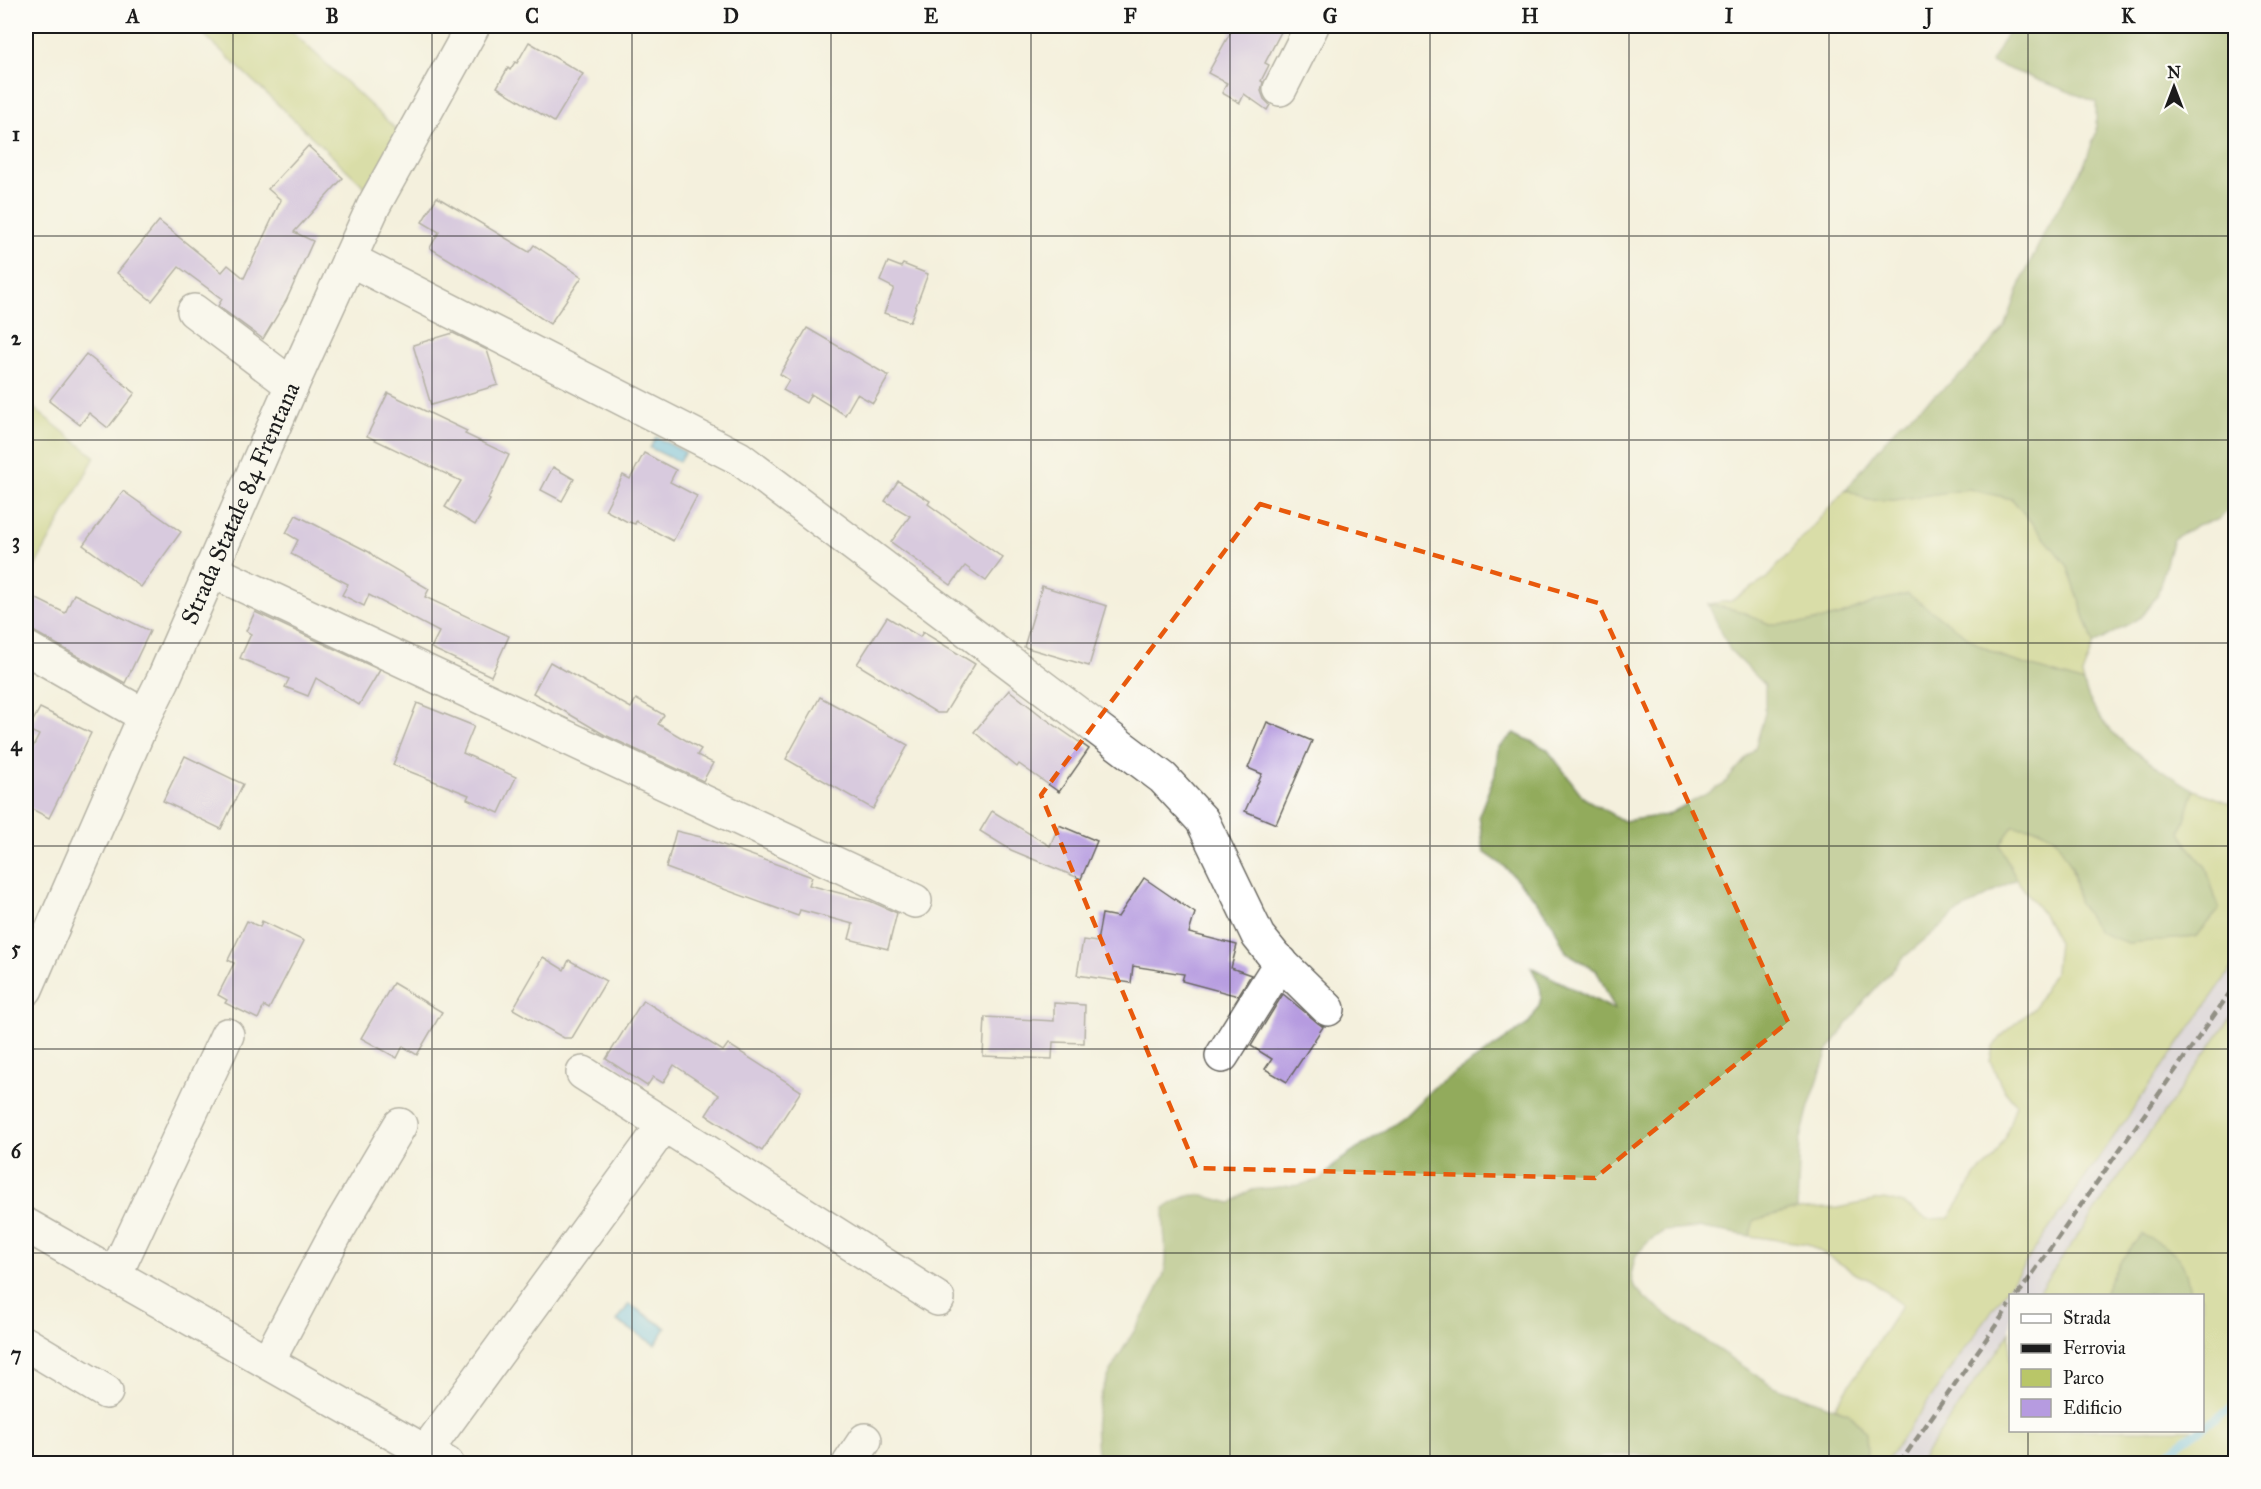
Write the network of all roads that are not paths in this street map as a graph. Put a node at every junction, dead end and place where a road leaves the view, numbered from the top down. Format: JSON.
{"nodes":[{"id":1,"x":473,"y":26,"type":"edge"},
{"id":2,"x":1312,"y":26,"type":"edge"},
{"id":3,"x":1280,"y":89,"type":"dead end"},
{"id":4,"x":350,"y":259,"type":"junction"},
{"id":5,"x":194,"y":311,"type":"dead end"},
{"id":6,"x":292,"y":385,"type":"junction"},
{"id":7,"x":210,"y":570,"type":"junction"},
{"id":8,"x":26,"y":648,"type":"edge"},
{"id":9,"x":145,"y":717,"type":"junction"},
{"id":10,"x":915,"y":902,"type":"dead end"},
{"id":11,"x":1281,"y":962,"type":"junction"},
{"id":12,"x":26,"y":989,"type":"edge"},
{"id":13,"x":1328,"y":1009,"type":"dead end"},
{"id":14,"x":227,"y":1035,"type":"dead end"},
{"id":15,"x":1222,"y":1056,"type":"dead end"},
{"id":16,"x":583,"y":1073,"type":"dead end"},
{"id":17,"x":400,"y":1125,"type":"dead end"},
{"id":18,"x":664,"y":1125,"type":"junction"},
{"id":19,"x":26,"y":1225,"type":"edge"},
{"id":20,"x":115,"y":1275,"type":"junction"},
{"id":21,"x":938,"y":1299,"type":"dead end"},
{"id":22,"x":26,"y":1344,"type":"edge"},
{"id":23,"x":268,"y":1361,"type":"junction"},
{"id":24,"x":106,"y":1392,"type":"dead end"},
{"id":25,"x":436,"y":1457,"type":"edge"}],
"edges":[{"from":1,"to":4,"type":"street","name":"Strada Statale 84 Frentana"},
{"from":2,"to":3,"type":"street"},
{"from":4,"to":6,"type":"street","name":"Strada Statale 84 Frentana"},
{"from":4,"to":11,"type":"street"},
{"from":5,"to":6,"type":"street"},
{"from":6,"to":7,"type":"street","name":"Strada Statale 84 Frentana"},
{"from":7,"to":9,"type":"street","name":"Strada Statale 84 Frentana"},
{"from":7,"to":10,"type":"street"},
{"from":8,"to":9,"type":"street"},
{"from":9,"to":12,"type":"street","name":"Strada Statale 84 Frentana"},
{"from":11,"to":13,"type":"street"},
{"from":11,"to":15,"type":"street"},
{"from":14,"to":20,"type":"street"},
{"from":16,"to":18,"type":"street"},
{"from":17,"to":23,"type":"street"},
{"from":18,"to":21,"type":"street"},
{"from":18,"to":25,"type":"street"},
{"from":19,"to":20,"type":"street"},
{"from":20,"to":23,"type":"street"},
{"from":22,"to":24,"type":"street"},
{"from":23,"to":25,"type":"street"}]}
